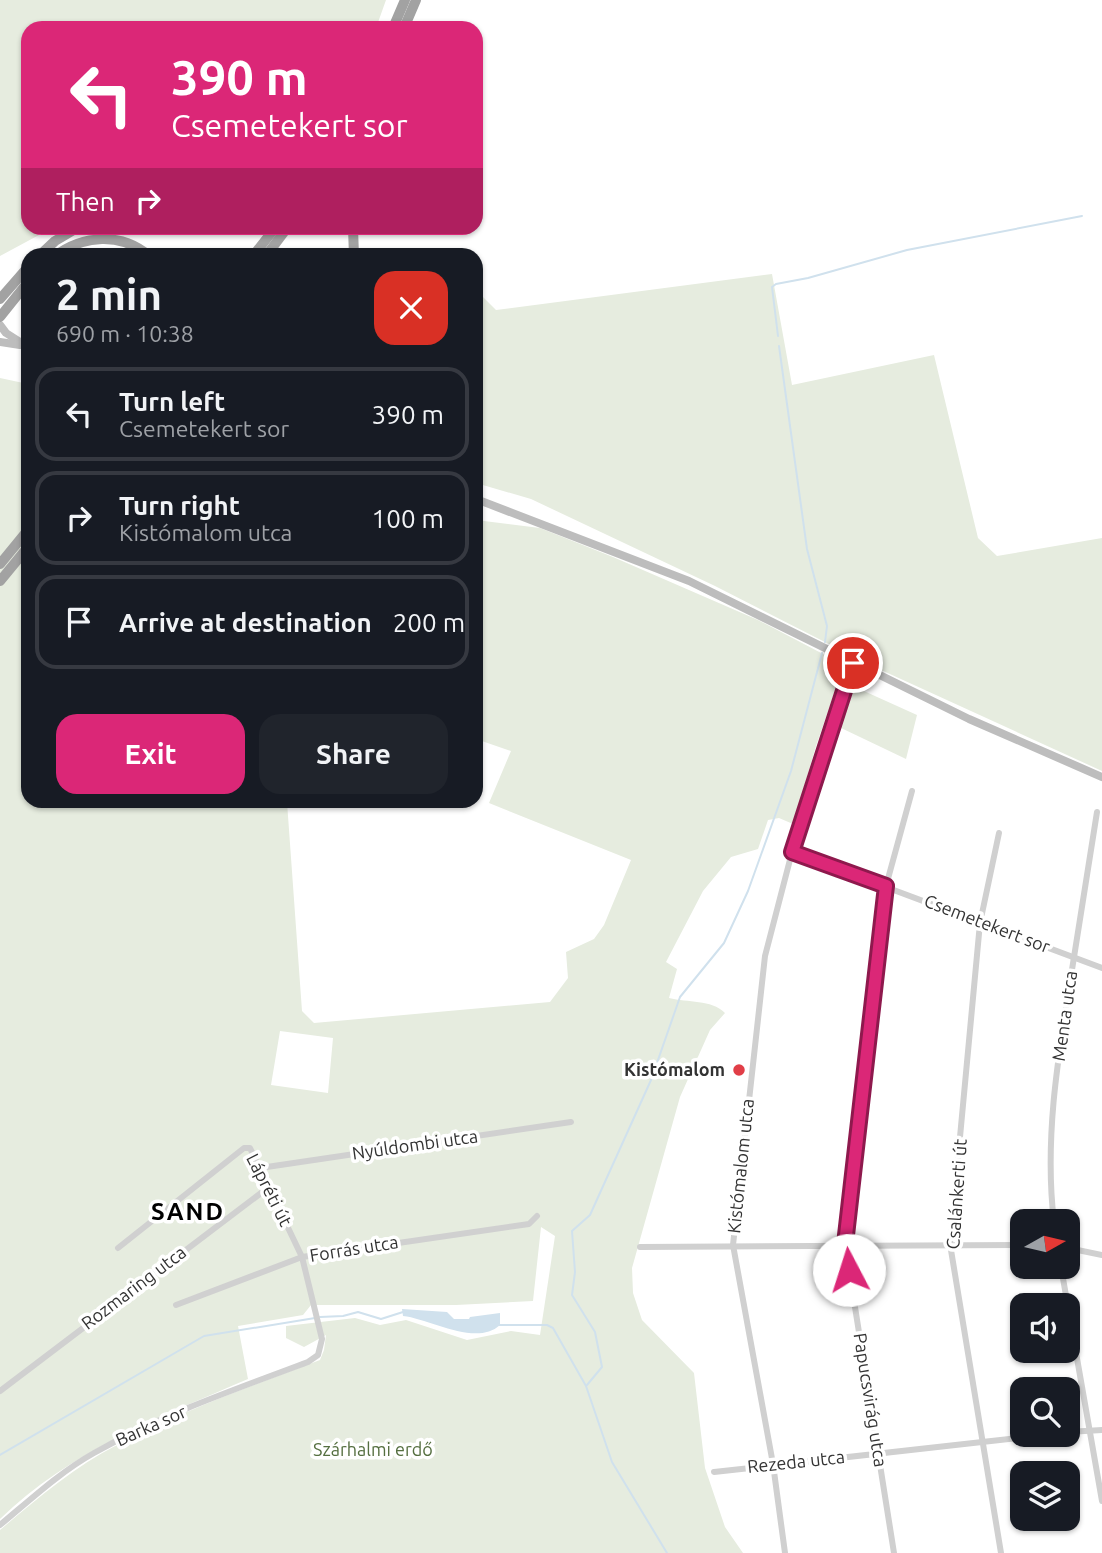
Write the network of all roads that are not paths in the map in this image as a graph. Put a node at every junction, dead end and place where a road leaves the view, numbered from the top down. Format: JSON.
{"nodes":[{"id":1,"x":405,"y":0,"type":"edge"},
{"id":2,"x":416,"y":0,"type":"edge"},
{"id":3,"x":396,"y":21,"type":"edge"},
{"id":4,"x":407,"y":21,"type":"edge"},
{"id":5,"x":65,"y":235,"type":"edge"},
{"id":6,"x":47,"y":248,"type":"edge"},
{"id":7,"x":69,"y":248,"type":"edge"},
{"id":8,"x":136,"y":248,"type":"edge"},
{"id":9,"x":21,"y":275,"type":"edge"},
{"id":10,"x":21,"y":291,"type":"edge"},
{"id":11,"x":0,"y":299,"type":"edge"},
{"id":12,"x":0,"y":317,"type":"edge"},
{"id":13,"x":0,"y":326,"type":"edge"},
{"id":14,"x":0,"y":342,"type":"edge"},
{"id":15,"x":21,"y":343,"type":"edge"},
{"id":16,"x":21,"y":345,"type":"edge"},
{"id":17,"x":483,"y":502,"type":"edge"},
{"id":18,"x":21,"y":538,"type":"edge"},
{"id":19,"x":21,"y":555,"type":"edge"},
{"id":20,"x":0,"y":564,"type":"edge"},
{"id":21,"x":0,"y":580,"type":"edge"},
{"id":22,"x":853,"y":663,"type":"junction"},
{"id":23,"x":1102,"y":777,"type":"edge"},
{"id":24,"x":912,"y":791,"type":"dead end"},
{"id":25,"x":1097,"y":812,"type":"dead end"},
{"id":26,"x":999,"y":833,"type":"dead end"},
{"id":27,"x":792,"y":852,"type":"junction"},
{"id":28,"x":886,"y":886,"type":"junction"},
{"id":29,"x":980,"y":923,"type":"junction"},
{"id":30,"x":1074,"y":958,"type":"junction"},
{"id":31,"x":1102,"y":968,"type":"edge"},
{"id":32,"x":570,"y":1122,"type":"dead end"},
{"id":33,"x":260,"y":1168,"type":"junction"},
{"id":34,"x":269,"y":1186,"type":"junction"},
{"id":35,"x":1052,"y":1209,"type":"edge"},
{"id":36,"x":537,"y":1216,"type":"dead end"},
{"id":37,"x":845,"y":1244,"type":"junction"},
{"id":38,"x":950,"y":1244,"type":"junction"},
{"id":39,"x":733,"y":1245,"type":"junction"},
{"id":40,"x":1010,"y":1245,"type":"edge"},
{"id":41,"x":640,"y":1247,"type":"dead end"},
{"id":42,"x":118,"y":1248,"type":"dead end"},
{"id":43,"x":1080,"y":1250,"type":"edge"},
{"id":44,"x":1102,"y":1255,"type":"edge"},
{"id":45,"x":302,"y":1257,"type":"junction"},
{"id":46,"x":1063,"y":1279,"type":"edge"},
{"id":47,"x":176,"y":1305,"type":"dead end"},
{"id":48,"x":318,"y":1355,"type":"joint"},
{"id":49,"x":0,"y":1391,"type":"edge"},
{"id":50,"x":1090,"y":1430,"type":"junction"},
{"id":51,"x":1102,"y":1430,"type":"edge"},
{"id":52,"x":1080,"y":1431,"type":"edge"},
{"id":53,"x":1010,"y":1439,"type":"edge"},
{"id":54,"x":983,"y":1442,"type":"junction"},
{"id":55,"x":878,"y":1454,"type":"junction"},
{"id":56,"x":773,"y":1464,"type":"junction"},
{"id":57,"x":714,"y":1472,"type":"dead end"},
{"id":58,"x":1102,"y":1500,"type":"edge"},
{"id":59,"x":0,"y":1525,"type":"edge"},
{"id":60,"x":785,"y":1553,"type":"edge"},
{"id":61,"x":894,"y":1553,"type":"edge"},
{"id":62,"x":1001,"y":1553,"type":"edge"}],
"edges":[{"from":1,"to":3,"type":"highway"},
{"from":2,"to":4,"type":"highway"},
{"from":5,"to":6,"type":"highway"},
{"from":7,"to":8,"type":"highway"},
{"from":9,"to":11,"type":"highway"},
{"from":10,"to":12,"type":"highway"},
{"from":13,"to":15,"type":"main road"},
{"from":14,"to":16,"type":"main road"},
{"from":17,"to":22,"type":"main road"},
{"from":18,"to":20,"type":"highway"},
{"from":19,"to":21,"type":"highway"},
{"from":22,"to":23,"type":"main road"},
{"from":22,"to":27,"type":"street","name":"Kistómalom utca"},
{"from":24,"to":28,"type":"street","name":"Papucsvirág utca"},
{"from":25,"to":30,"type":"street","name":"Menta utca"},
{"from":26,"to":29,"type":"street","name":"Csalánkerti út"},
{"from":27,"to":28,"type":"street","name":"Csemetekert sor"},
{"from":27,"to":39,"type":"street","name":"Kistómalom utca"},
{"from":28,"to":29,"type":"street","name":"Csemetekert sor"},
{"from":28,"to":37,"type":"street","name":"Papucsvirág utca"},
{"from":29,"to":30,"type":"street","name":"Csemetekert sor"},
{"from":29,"to":38,"type":"street","name":"Csalánkerti út"},
{"from":30,"to":31,"type":"street","name":"Csemetekert sor"},
{"from":30,"to":35,"type":"street","name":"Menta utca"},
{"from":32,"to":33,"type":"street","name":"Nyúldombi utca"},
{"from":33,"to":34,"type":"street","name":"Lápréti út"},
{"from":33,"to":42,"type":"street","name":"Lápréti út"},
{"from":34,"to":45,"type":"street","name":"Lápréti út"},
{"from":34,"to":49,"type":"street","name":"Rozmaring utca"},
{"from":36,"to":45,"type":"street","name":"Forrás utca"},
{"from":37,"to":38,"type":"street"},
{"from":37,"to":39,"type":"street"},
{"from":37,"to":55,"type":"street","name":"Papucsvirág utca"},
{"from":38,"to":40,"type":"street"},
{"from":38,"to":54,"type":"street","name":"Csalánkerti út"},
{"from":39,"to":41,"type":"street"},
{"from":39,"to":56,"type":"street","name":"Kistómalom utca"},
{"from":43,"to":44,"type":"street"},
{"from":45,"to":47,"type":"street","name":"Forrás utca"},
{"from":45,"to":48,"type":"street","name":"Lápréti út"},
{"from":46,"to":50,"type":"street"},
{"from":48,"to":59,"type":"street","name":"Barka sor"},
{"from":50,"to":51,"type":"street"},
{"from":50,"to":52,"type":"street"},
{"from":50,"to":58,"type":"street"},
{"from":53,"to":54,"type":"street","name":"Rezeda utca"},
{"from":54,"to":55,"type":"street","name":"Rezeda utca"},
{"from":54,"to":62,"type":"street","name":"Csalánkerti út"},
{"from":55,"to":56,"type":"street","name":"Rezeda utca"},
{"from":55,"to":61,"type":"street","name":"Papucsvirág utca"},
{"from":56,"to":57,"type":"street","name":"Rezeda utca"},
{"from":56,"to":60,"type":"street","name":"Kistómalom utca"}]}
